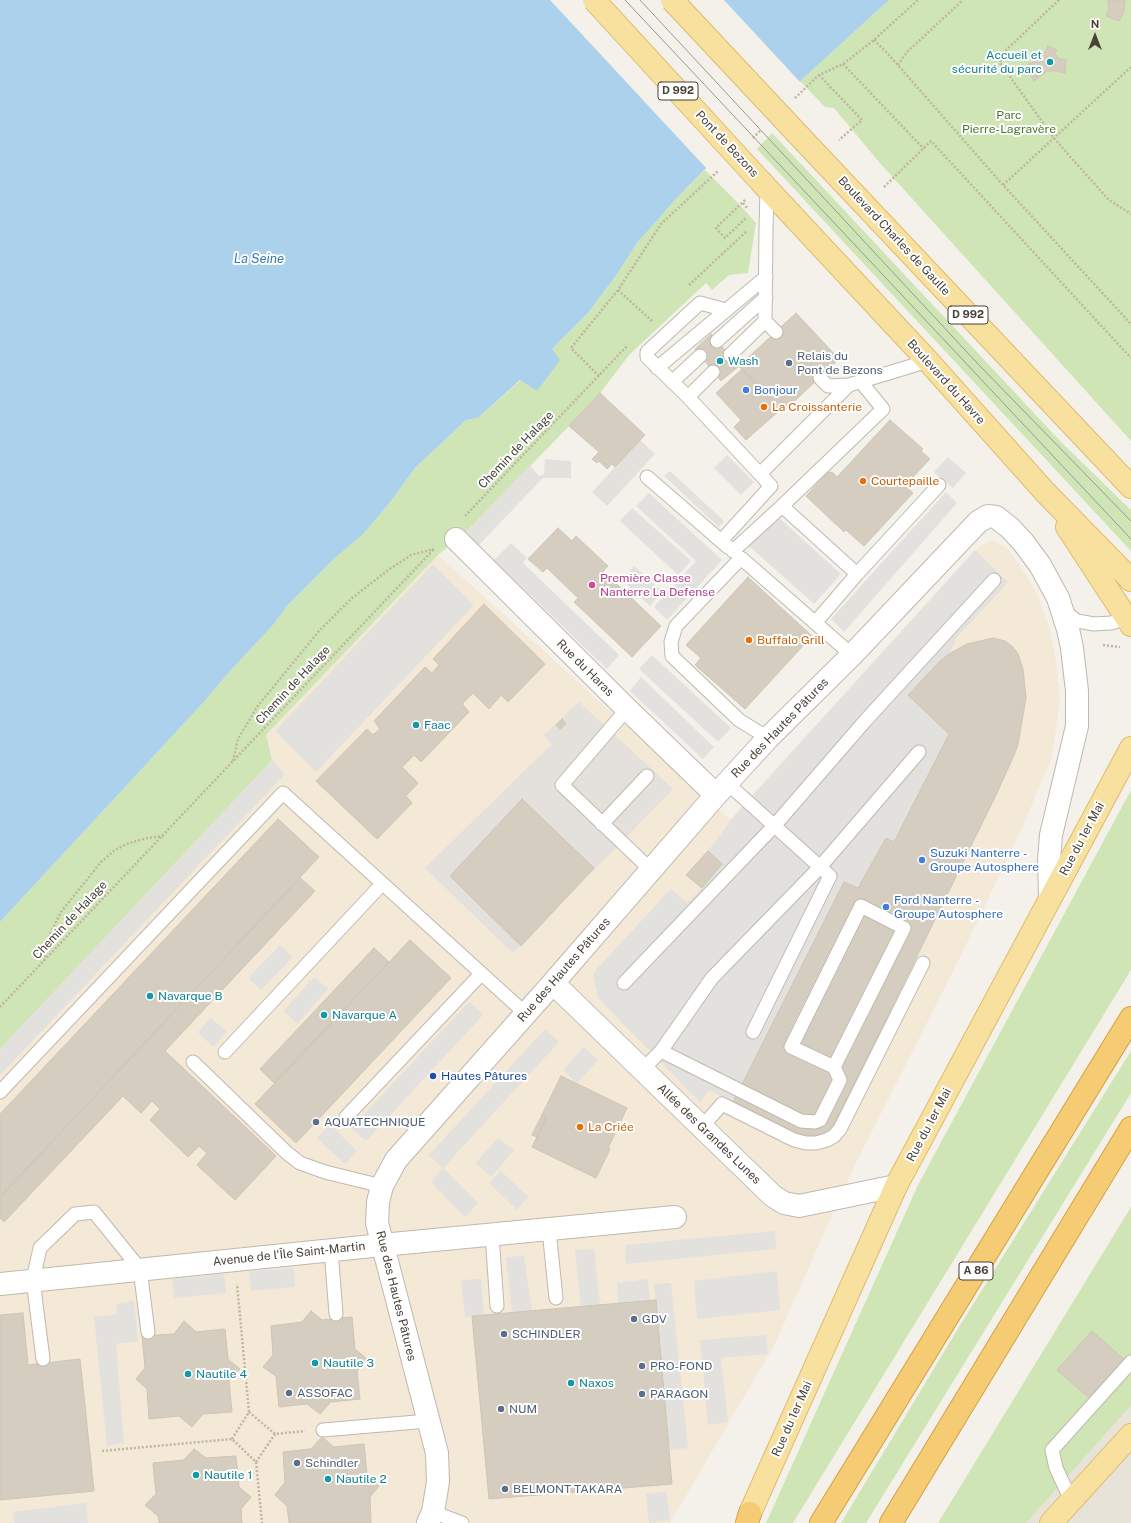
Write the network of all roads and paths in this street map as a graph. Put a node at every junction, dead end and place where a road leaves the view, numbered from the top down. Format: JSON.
{"nodes":[{"id":1,"x":594,"y":0,"type":"edge"},
{"id":2,"x":672,"y":0,"type":"edge"},
{"id":3,"x":918,"y":0,"type":"edge"},
{"id":4,"x":963,"y":0,"type":"edge"},
{"id":5,"x":1059,"y":0,"type":"edge"},
{"id":6,"x":843,"y":64,"type":"dead end"},
{"id":7,"x":898,"y":65,"type":"junction"},
{"id":8,"x":1131,"y":67,"type":"edge"},
{"id":9,"x":819,"y":75,"type":"dead end"},
{"id":10,"x":1054,"y":138,"type":"junction"},
{"id":11,"x":839,"y":140,"type":"dead end"},
{"id":12,"x":924,"y":149,"type":"junction"},
{"id":13,"x":1003,"y":185,"type":"junction"},
{"id":14,"x":765,"y":186,"type":"junction"},
{"id":15,"x":884,"y":187,"type":"dead end"},
{"id":16,"x":747,"y":199,"type":"dead end"},
{"id":17,"x":1131,"y":214,"type":"edge"},
{"id":18,"x":747,"y":218,"type":"dead end"},
{"id":19,"x":750,"y":229,"type":"dead end"},
{"id":20,"x":766,"y":276,"type":"junction"},
{"id":21,"x":685,"y":289,"type":"dead end"},
{"id":22,"x":618,"y":290,"type":"dead end"},
{"id":23,"x":766,"y":298,"type":"junction"},
{"id":24,"x":726,"y":310,"type":"junction"},
{"id":25,"x":657,"y":316,"type":"dead end"},
{"id":26,"x":765,"y":321,"type":"junction"},
{"id":27,"x":1131,"y":324,"type":"edge"},
{"id":28,"x":646,"y":326,"type":"dead end"},
{"id":29,"x":776,"y":332,"type":"dead end"},
{"id":30,"x":717,"y":341,"type":"dead end"},
{"id":31,"x":631,"y":343,"type":"dead end"},
{"id":32,"x":730,"y":355,"type":"dead end"},
{"id":33,"x":700,"y":356,"type":"dead end"},
{"id":34,"x":1131,"y":358,"type":"edge"},
{"id":35,"x":928,"y":361,"type":"junction"},
{"id":36,"x":657,"y":368,"type":"junction"},
{"id":37,"x":713,"y":372,"type":"dead end"},
{"id":38,"x":600,"y":376,"type":"junction"},
{"id":39,"x":820,"y":378,"type":"dead end"},
{"id":40,"x":672,"y":382,"type":"junction"},
{"id":41,"x":855,"y":383,"type":"junction"},
{"id":42,"x":688,"y":397,"type":"junction"},
{"id":43,"x":760,"y":474,"type":"junction"},
{"id":44,"x":647,"y":477,"type":"dead end"},
{"id":45,"x":939,"y":485,"type":"dead end"},
{"id":46,"x":1131,"y":487,"type":"edge"},
{"id":47,"x":1045,"y":492,"type":"junction"},
{"id":48,"x":782,"y":506,"type":"junction"},
{"id":49,"x":452,"y":535,"type":"junction"},
{"id":50,"x":721,"y":541,"type":"junction"},
{"id":51,"x":434,"y":549,"type":"junction"},
{"id":52,"x":737,"y":555,"type":"junction"},
{"id":53,"x":857,"y":574,"type":"junction"},
{"id":54,"x":994,"y":580,"type":"dead end"},
{"id":55,"x":1131,"y":580,"type":"edge"},
{"id":56,"x":1062,"y":608,"type":"junction"},
{"id":57,"x":1130,"y":620,"type":"edge"},
{"id":58,"x":815,"y":623,"type":"junction"},
{"id":59,"x":852,"y":655,"type":"junction"},
{"id":60,"x":627,"y":709,"type":"junction"},
{"id":61,"x":768,"y":738,"type":"junction"},
{"id":62,"x":1131,"y":748,"type":"edge"},
{"id":63,"x":919,"y":752,"type":"dead end"},
{"id":64,"x":233,"y":761,"type":"junction"},
{"id":65,"x":647,"y":776,"type":"dead end"},
{"id":66,"x":722,"y":789,"type":"junction"},
{"id":67,"x":602,"y":824,"type":"junction"},
{"id":68,"x":775,"y":825,"type":"junction"},
{"id":69,"x":163,"y":836,"type":"junction"},
{"id":70,"x":820,"y":867,"type":"junction"},
{"id":71,"x":651,"y":870,"type":"junction"},
{"id":72,"x":382,"y":884,"type":"junction"},
{"id":73,"x":1050,"y":898,"type":"junction"},
{"id":74,"x":44,"y":962,"type":"junction"},
{"id":75,"x":923,"y":963,"type":"dead end"},
{"id":76,"x":481,"y":974,"type":"junction"},
{"id":77,"x":553,"y":983,"type":"junction"},
{"id":78,"x":624,"y":983,"type":"dead end"},
{"id":79,"x":0,"y":1007,"type":"edge"},
{"id":80,"x":526,"y":1014,"type":"junction"},
{"id":81,"x":1131,"y":1018,"type":"edge"},
{"id":82,"x":752,"y":1032,"type":"dead end"},
{"id":83,"x":661,"y":1051,"type":"junction"},
{"id":84,"x":225,"y":1052,"type":"dead end"},
{"id":85,"x":193,"y":1062,"type":"dead end"},
{"id":86,"x":834,"y":1067,"type":"junction"},
{"id":87,"x":642,"y":1070,"type":"junction"},
{"id":88,"x":0,"y":1092,"type":"edge"},
{"id":89,"x":346,"y":1117,"type":"dead end"},
{"id":90,"x":702,"y":1127,"type":"junction"},
{"id":91,"x":1131,"y":1128,"type":"edge"},
{"id":92,"x":382,"y":1186,"type":"junction"},
{"id":93,"x":896,"y":1186,"type":"junction"},
{"id":94,"x":675,"y":1217,"type":"dead end"},
{"id":95,"x":549,"y":1230,"type":"junction"},
{"id":96,"x":492,"y":1235,"type":"junction"},
{"id":97,"x":382,"y":1245,"type":"junction"},
{"id":98,"x":331,"y":1250,"type":"junction"},
{"id":99,"x":234,"y":1260,"type":"junction"},
{"id":100,"x":140,"y":1269,"type":"junction"},
{"id":101,"x":33,"y":1280,"type":"junction"},
{"id":102,"x":0,"y":1284,"type":"edge"},
{"id":103,"x":556,"y":1298,"type":"dead end"},
{"id":104,"x":497,"y":1306,"type":"dead end"},
{"id":105,"x":336,"y":1314,"type":"dead end"},
{"id":106,"x":148,"y":1332,"type":"dead end"},
{"id":107,"x":43,"y":1359,"type":"dead end"},
{"id":108,"x":1131,"y":1362,"type":"edge"},
{"id":109,"x":249,"y":1412,"type":"junction"},
{"id":110,"x":428,"y":1421,"type":"junction"},
{"id":111,"x":323,"y":1430,"type":"dead end"},
{"id":112,"x":306,"y":1431,"type":"dead end"},
{"id":113,"x":275,"y":1434,"type":"junction"},
{"id":114,"x":1131,"y":1435,"type":"edge"},
{"id":115,"x":232,"y":1439,"type":"junction"},
{"id":116,"x":102,"y":1451,"type":"dead end"},
{"id":117,"x":256,"y":1462,"type":"junction"},
{"id":118,"x":1071,"y":1500,"type":"junction"},
{"id":119,"x":430,"y":1518,"type":"edge"},
{"id":120,"x":749,"y":1518,"type":"edge"},
{"id":121,"x":262,"y":1523,"type":"edge"},
{"id":122,"x":462,"y":1523,"type":"edge"},
{"id":123,"x":821,"y":1523,"type":"edge"},
{"id":124,"x":891,"y":1523,"type":"edge"},
{"id":125,"x":1051,"y":1523,"type":"edge"}],
"edges":[{"from":1,"to":14,"type":"main road","name":"Pont de Bezons","number":"D 992","bridge":true},
{"from":2,"to":46,"type":"main road","name":"Boulevard Charles de Gaulle","number":"D 992","bridge":true},
{"from":3,"to":7,"type":"path"},
{"from":4,"to":7,"type":"path"},
{"from":5,"to":10,"type":"path"},
{"from":6,"to":12,"type":"path"},
{"from":7,"to":13,"type":"path"},
{"from":8,"to":10,"type":"path"},
{"from":9,"to":11,"type":"path"},
{"from":10,"to":13,"type":"path"},
{"from":10,"to":17,"type":"path"},
{"from":12,"to":15,"type":"path"},
{"from":12,"to":34,"type":"path"},
{"from":13,"to":27,"type":"path"},
{"from":14,"to":20,"type":"lane"},
{"from":14,"to":35,"type":"main road","name":"Boulevard du Havre","number":"D 992"},
{"from":16,"to":18,"type":"path"},
{"from":19,"to":21,"type":"path"},
{"from":20,"to":23,"type":"lane"},
{"from":20,"to":24,"type":"lane"},
{"from":22,"to":38,"type":"path"},
{"from":23,"to":26,"type":"lane"},
{"from":23,"to":30,"type":"lane"},
{"from":24,"to":36,"type":"lane"},
{"from":24,"to":36,"type":"lane"},
{"from":25,"to":28,"type":"path"},
{"from":26,"to":29,"type":"lane"},
{"from":26,"to":32,"type":"lane"},
{"from":31,"to":38,"type":"path","name":"Chemin de Halage"},
{"from":33,"to":40,"type":"lane"},
{"from":35,"to":41,"type":"lane"},
{"from":35,"to":47,"type":"main road","name":"Boulevard du Havre","number":"D 992"},
{"from":36,"to":40,"type":"lane"},
{"from":37,"to":42,"type":"lane"},
{"from":38,"to":49,"type":"path","name":"Chemin de Halage"},
{"from":39,"to":41,"type":"lane"},
{"from":40,"to":42,"type":"lane"},
{"from":41,"to":43,"type":"lane"},
{"from":41,"to":48,"type":"lane"},
{"from":42,"to":43,"type":"lane"},
{"from":43,"to":50,"type":"lane"},
{"from":44,"to":50,"type":"lane"},
{"from":45,"to":53,"type":"lane"},
{"from":47,"to":55,"type":"main road","name":"Boulevard du Havre","number":"D 992"},
{"from":47,"to":57,"type":"main road"},
{"from":48,"to":52,"type":"lane"},
{"from":48,"to":53,"type":"lane"},
{"from":49,"to":51,"type":"path","name":"Chemin de Halage"},
{"from":49,"to":60,"type":"street","name":"Rue du Haras"},
{"from":50,"to":52,"type":"lane"},
{"from":51,"to":64,"type":"path","name":"Chemin de Halage"},
{"from":51,"to":64,"type":"path"},
{"from":52,"to":58,"type":"lane"},
{"from":52,"to":61,"type":"lane"},
{"from":53,"to":58,"type":"lane"},
{"from":54,"to":68,"type":"lane"},
{"from":56,"to":57,"type":"lane"},
{"from":56,"to":59,"type":"street","name":"Rue des Hautes Pâtures"},
{"from":56,"to":73,"type":"street"},
{"from":58,"to":59,"type":"lane"},
{"from":59,"to":61,"type":"street","name":"Rue des Hautes Pâtures"},
{"from":60,"to":66,"type":"street","name":"Rue du Haras"},
{"from":60,"to":67,"type":"lane"},
{"from":61,"to":66,"type":"street","name":"Rue des Hautes Pâtures"},
{"from":62,"to":73,"type":"main road","name":"Rue du 1er Mai"},
{"from":63,"to":70,"type":"lane"},
{"from":64,"to":69,"type":"path","name":"Chemin de Halage"},
{"from":65,"to":67,"type":"lane"},
{"from":66,"to":68,"type":"lane"},
{"from":66,"to":71,"type":"street","name":"Rue des Hautes Pâtures"},
{"from":67,"to":71,"type":"lane"},
{"from":68,"to":70,"type":"lane"},
{"from":68,"to":78,"type":"lane"},
{"from":69,"to":74,"type":"path","name":"Chemin de Halage"},
{"from":69,"to":74,"type":"path"},
{"from":70,"to":82,"type":"lane"},
{"from":70,"to":83,"type":"lane"},
{"from":71,"to":77,"type":"street","name":"Rue des Hautes Pâtures"},
{"from":72,"to":76,"type":"lane"},
{"from":72,"to":84,"type":"lane"},
{"from":72,"to":88,"type":"lane"},
{"from":73,"to":93,"type":"main road","name":"Rue du 1er Mai"},
{"from":74,"to":79,"type":"path","name":"Chemin de Halage"},
{"from":75,"to":90,"type":"lane"},
{"from":76,"to":80,"type":"lane"},
{"from":76,"to":89,"type":"lane"},
{"from":77,"to":80,"type":"street","name":"Rue des Hautes Pâtures"},
{"from":77,"to":87,"type":"street","name":"Allée des Grandes Lunes"},
{"from":80,"to":92,"type":"street","name":"Rue des Hautes Pâtures"},
{"from":81,"to":123,"type":"highway","number":"A 86"},
{"from":83,"to":86,"type":"lane"},
{"from":83,"to":87,"type":"lane"},
{"from":85,"to":92,"type":"lane"},
{"from":86,"to":86,"type":"lane"},
{"from":87,"to":90,"type":"street","name":"Allée des Grandes Lunes"},
{"from":90,"to":93,"type":"street","name":"Allée des Grandes Lunes"},
{"from":91,"to":124,"type":"highway"},
{"from":92,"to":97,"type":"street","name":"Rue des Hautes Pâtures"},
{"from":93,"to":120,"type":"main road","name":"Rue du 1er Mai"},
{"from":94,"to":95,"type":"street","name":"Avenue de l'Île Saint-Martin"},
{"from":95,"to":96,"type":"street","name":"Avenue de l'Île Saint-Martin"},
{"from":95,"to":103,"type":"lane"},
{"from":96,"to":97,"type":"street","name":"Avenue de l'Île Saint-Martin"},
{"from":96,"to":104,"type":"lane"},
{"from":97,"to":98,"type":"street","name":"Avenue de l'Île Saint-Martin"},
{"from":97,"to":110,"type":"street","name":"Rue des Hautes Pâtures"},
{"from":98,"to":99,"type":"street","name":"Avenue de l'Île Saint-Martin"},
{"from":98,"to":105,"type":"lane"},
{"from":99,"to":100,"type":"street","name":"Avenue de l'Île Saint-Martin"},
{"from":99,"to":109,"type":"path"},
{"from":100,"to":101,"type":"street","name":"Avenue de l'Île Saint-Martin"},
{"from":100,"to":101,"type":"lane"},
{"from":100,"to":106,"type":"lane"},
{"from":101,"to":102,"type":"street","name":"Avenue de l'Île Saint-Martin"},
{"from":101,"to":107,"type":"lane"},
{"from":108,"to":118,"type":"lane"},
{"from":109,"to":113,"type":"path"},
{"from":109,"to":115,"type":"path"},
{"from":110,"to":111,"type":"lane"},
{"from":110,"to":119,"type":"street","name":"Rue des Hautes Pâtures"},
{"from":112,"to":113,"type":"path"},
{"from":113,"to":117,"type":"path"},
{"from":114,"to":118,"type":"main road"},
{"from":115,"to":116,"type":"path"},
{"from":115,"to":117,"type":"path"},
{"from":117,"to":121,"type":"path"},
{"from":118,"to":125,"type":"main road"},
{"from":119,"to":122,"type":"lane"}]}
